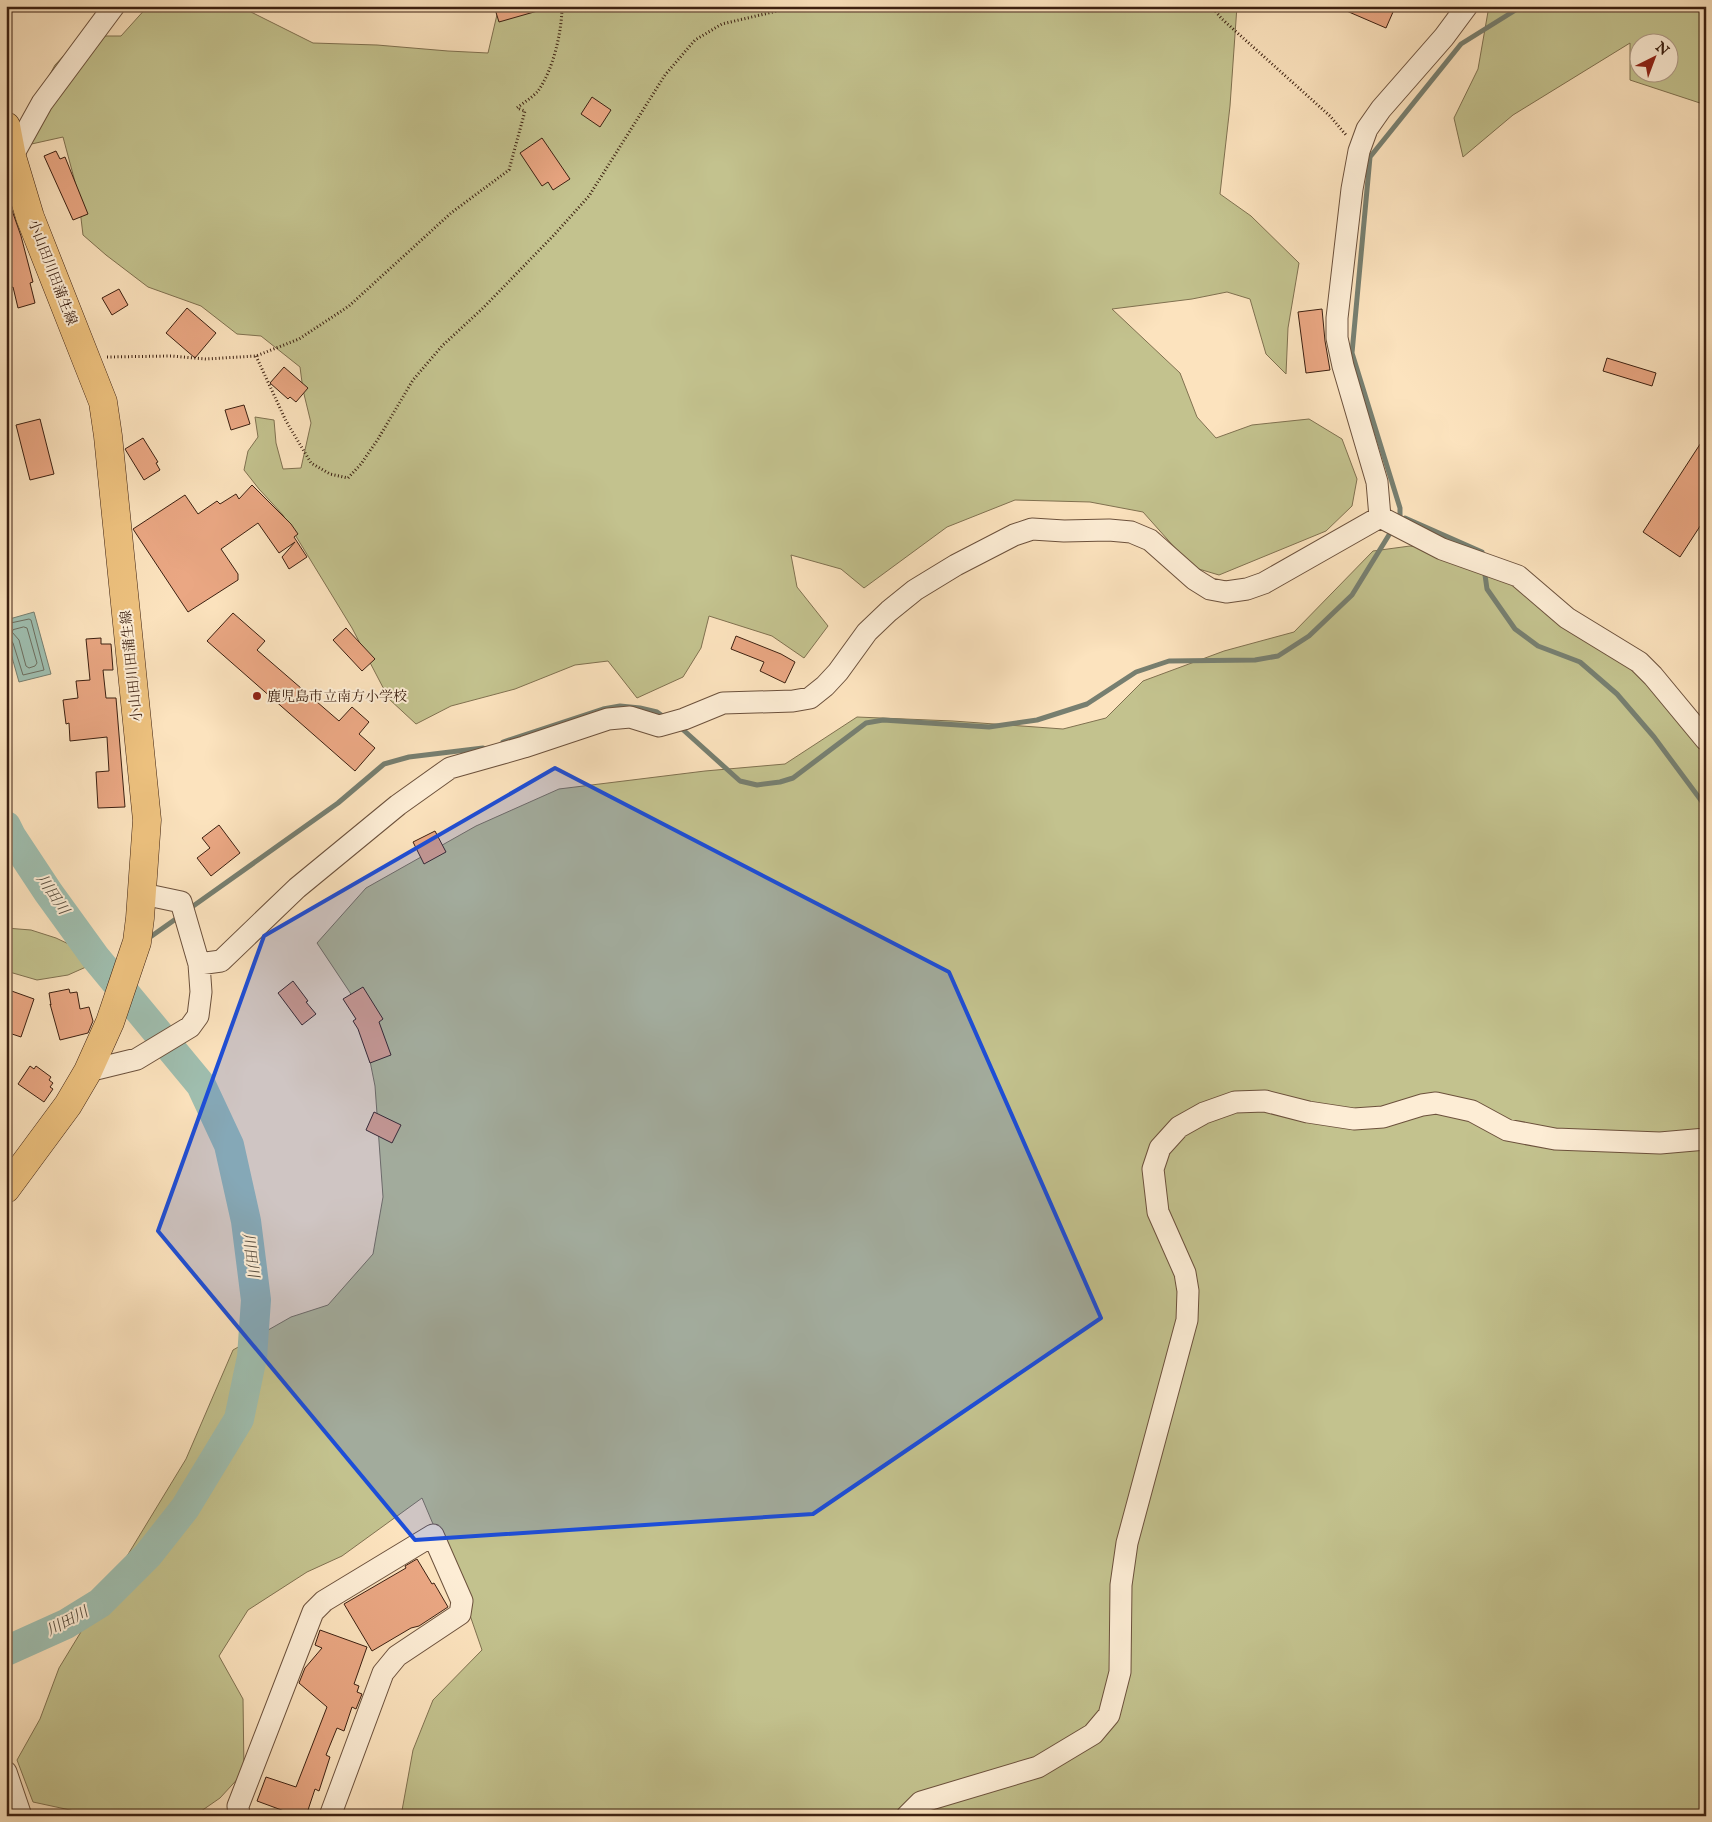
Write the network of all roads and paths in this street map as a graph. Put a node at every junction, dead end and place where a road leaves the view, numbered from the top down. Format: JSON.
{"nodes":[{"id":1,"x":114,"y":6,"type":"edge"},
{"id":2,"x":562,"y":6,"type":"edge"},
{"id":3,"x":812,"y":6,"type":"edge"},
{"id":4,"x":1211,"y":6,"type":"edge"},
{"id":5,"x":1467,"y":6,"type":"edge"},
{"id":6,"x":6,"y":126,"type":"edge"},
{"id":7,"x":1359,"y":151,"type":"junction"},
{"id":8,"x":12,"y":157,"type":"junction"},
{"id":9,"x":256,"y":356,"type":"junction"},
{"id":10,"x":86,"y":357,"type":"junction"},
{"id":11,"x":1391,"y":523,"type":"junction"},
{"id":12,"x":1706,"y":740,"type":"edge"},
{"id":13,"x":143,"y":894,"type":"junction"},
{"id":14,"x":199,"y":964,"type":"junction"},
{"id":15,"x":88,"y":1071,"type":"junction"},
{"id":16,"x":1706,"y":1138,"type":"edge"},
{"id":17,"x":6,"y":1189,"type":"edge"},
{"id":18,"x":6,"y":1772,"type":"edge"},
{"id":19,"x":21,"y":1816,"type":"edge"},
{"id":20,"x":239,"y":1816,"type":"edge"},
{"id":21,"x":330,"y":1816,"type":"edge"},
{"id":22,"x":907,"y":1816,"type":"edge"}],
"edges":[{"from":1,"to":8,"type":"street"},
{"from":2,"to":9,"type":"path"},
{"from":3,"to":9,"type":"path"},
{"from":4,"to":7,"type":"path"},
{"from":5,"to":7,"type":"street"},
{"from":6,"to":8,"type":"main road","name":"小山田川田蒲生線"},
{"from":7,"to":11,"type":"street"},
{"from":8,"to":10,"type":"main road","name":"小山田川田蒲生線"},
{"from":9,"to":10,"type":"path"},
{"from":10,"to":13,"type":"main road","name":"小山田川田蒲生線"},
{"from":11,"to":12,"type":"street"},
{"from":11,"to":14,"type":"street"},
{"from":13,"to":14,"type":"street"},
{"from":13,"to":15,"type":"main road","name":"小山田川田蒲生線"},
{"from":14,"to":15,"type":"street"},
{"from":15,"to":17,"type":"main road","name":"小山田川田蒲生線"},
{"from":16,"to":22,"type":"street"},
{"from":18,"to":19,"type":"street"},
{"from":20,"to":21,"type":"street"}]}
